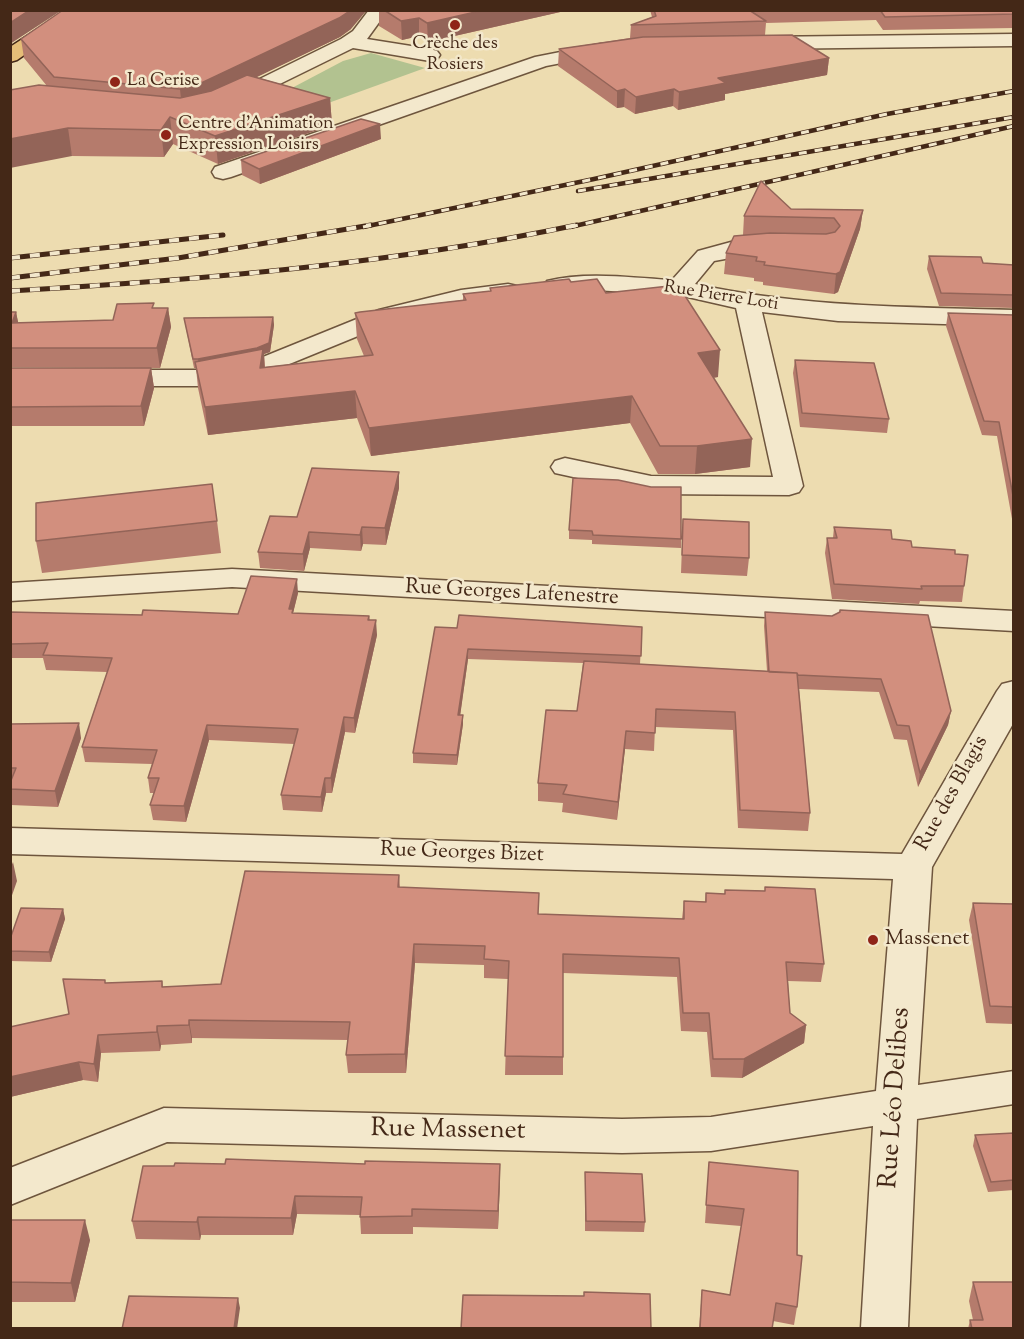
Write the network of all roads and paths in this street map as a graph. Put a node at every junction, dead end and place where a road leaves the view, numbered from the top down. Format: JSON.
{"nodes":[{"id":1,"x":80,"y":10,"type":"edge"},
{"id":2,"x":379,"y":10,"type":"edge"},
{"id":3,"x":1014,"y":40,"type":"edge"},
{"id":4,"x":351,"y":42,"type":"junction"},
{"id":5,"x":738,"y":44,"type":"edge"},
{"id":6,"x":622,"y":48,"type":"edge"},
{"id":7,"x":429,"y":55,"type":"dead end"},
{"id":8,"x":10,"y":56,"type":"edge"},
{"id":9,"x":217,"y":108,"type":"edge"},
{"id":10,"x":223,"y":172,"type":"dead end"},
{"id":11,"x":789,"y":244,"type":"edge"},
{"id":12,"x":679,"y":288,"type":"junction"},
{"id":13,"x":747,"y":303,"type":"junction"},
{"id":14,"x":1014,"y":318,"type":"edge"},
{"id":15,"x":81,"y":378,"type":"edge"},
{"id":16,"x":565,"y":467,"type":"dead end"},
{"id":17,"x":10,"y":592,"type":"edge"},
{"id":18,"x":1014,"y":621,"type":"edge"},
{"id":19,"x":1014,"y":691,"type":"edge"},
{"id":20,"x":1000,"y":737,"type":"edge"},
{"id":21,"x":10,"y":841,"type":"edge"},
{"id":22,"x":913,"y":867,"type":"junction"},
{"id":23,"x":1014,"y":1087,"type":"edge"},
{"id":24,"x":896,"y":1104,"type":"junction"},
{"id":25,"x":10,"y":1187,"type":"edge"},
{"id":26,"x":885,"y":1329,"type":"edge"}],
"edges":[{"from":1,"to":8,"type":"main road"},
{"from":2,"to":4,"type":"street"},
{"from":3,"to":5,"type":"street"},
{"from":4,"to":7,"type":"street"},
{"from":4,"to":9,"type":"street"},
{"from":6,"to":10,"type":"street"},
{"from":11,"to":12,"type":"street"},
{"from":12,"to":13,"type":"street","name":"Rue Pierre Loti"},
{"from":12,"to":15,"type":"street","name":"Rue Pierre Loti"},
{"from":13,"to":14,"type":"street","name":"Rue Pierre Loti"},
{"from":13,"to":16,"type":"street"},
{"from":17,"to":18,"type":"street","name":"Rue Georges Lafenestre"},
{"from":19,"to":20,"type":"street","name":"Rue des Blagis"},
{"from":20,"to":22,"type":"street","name":"Rue des Blagis"},
{"from":21,"to":22,"type":"street","name":"Rue Georges Bizet"},
{"from":22,"to":24,"type":"street","name":"Rue Léo Delibes"},
{"from":23,"to":24,"type":"street","name":"Rue Massenet"},
{"from":24,"to":25,"type":"street","name":"Rue Massenet"},
{"from":24,"to":26,"type":"street","name":"Rue Léo Delibes"}]}
